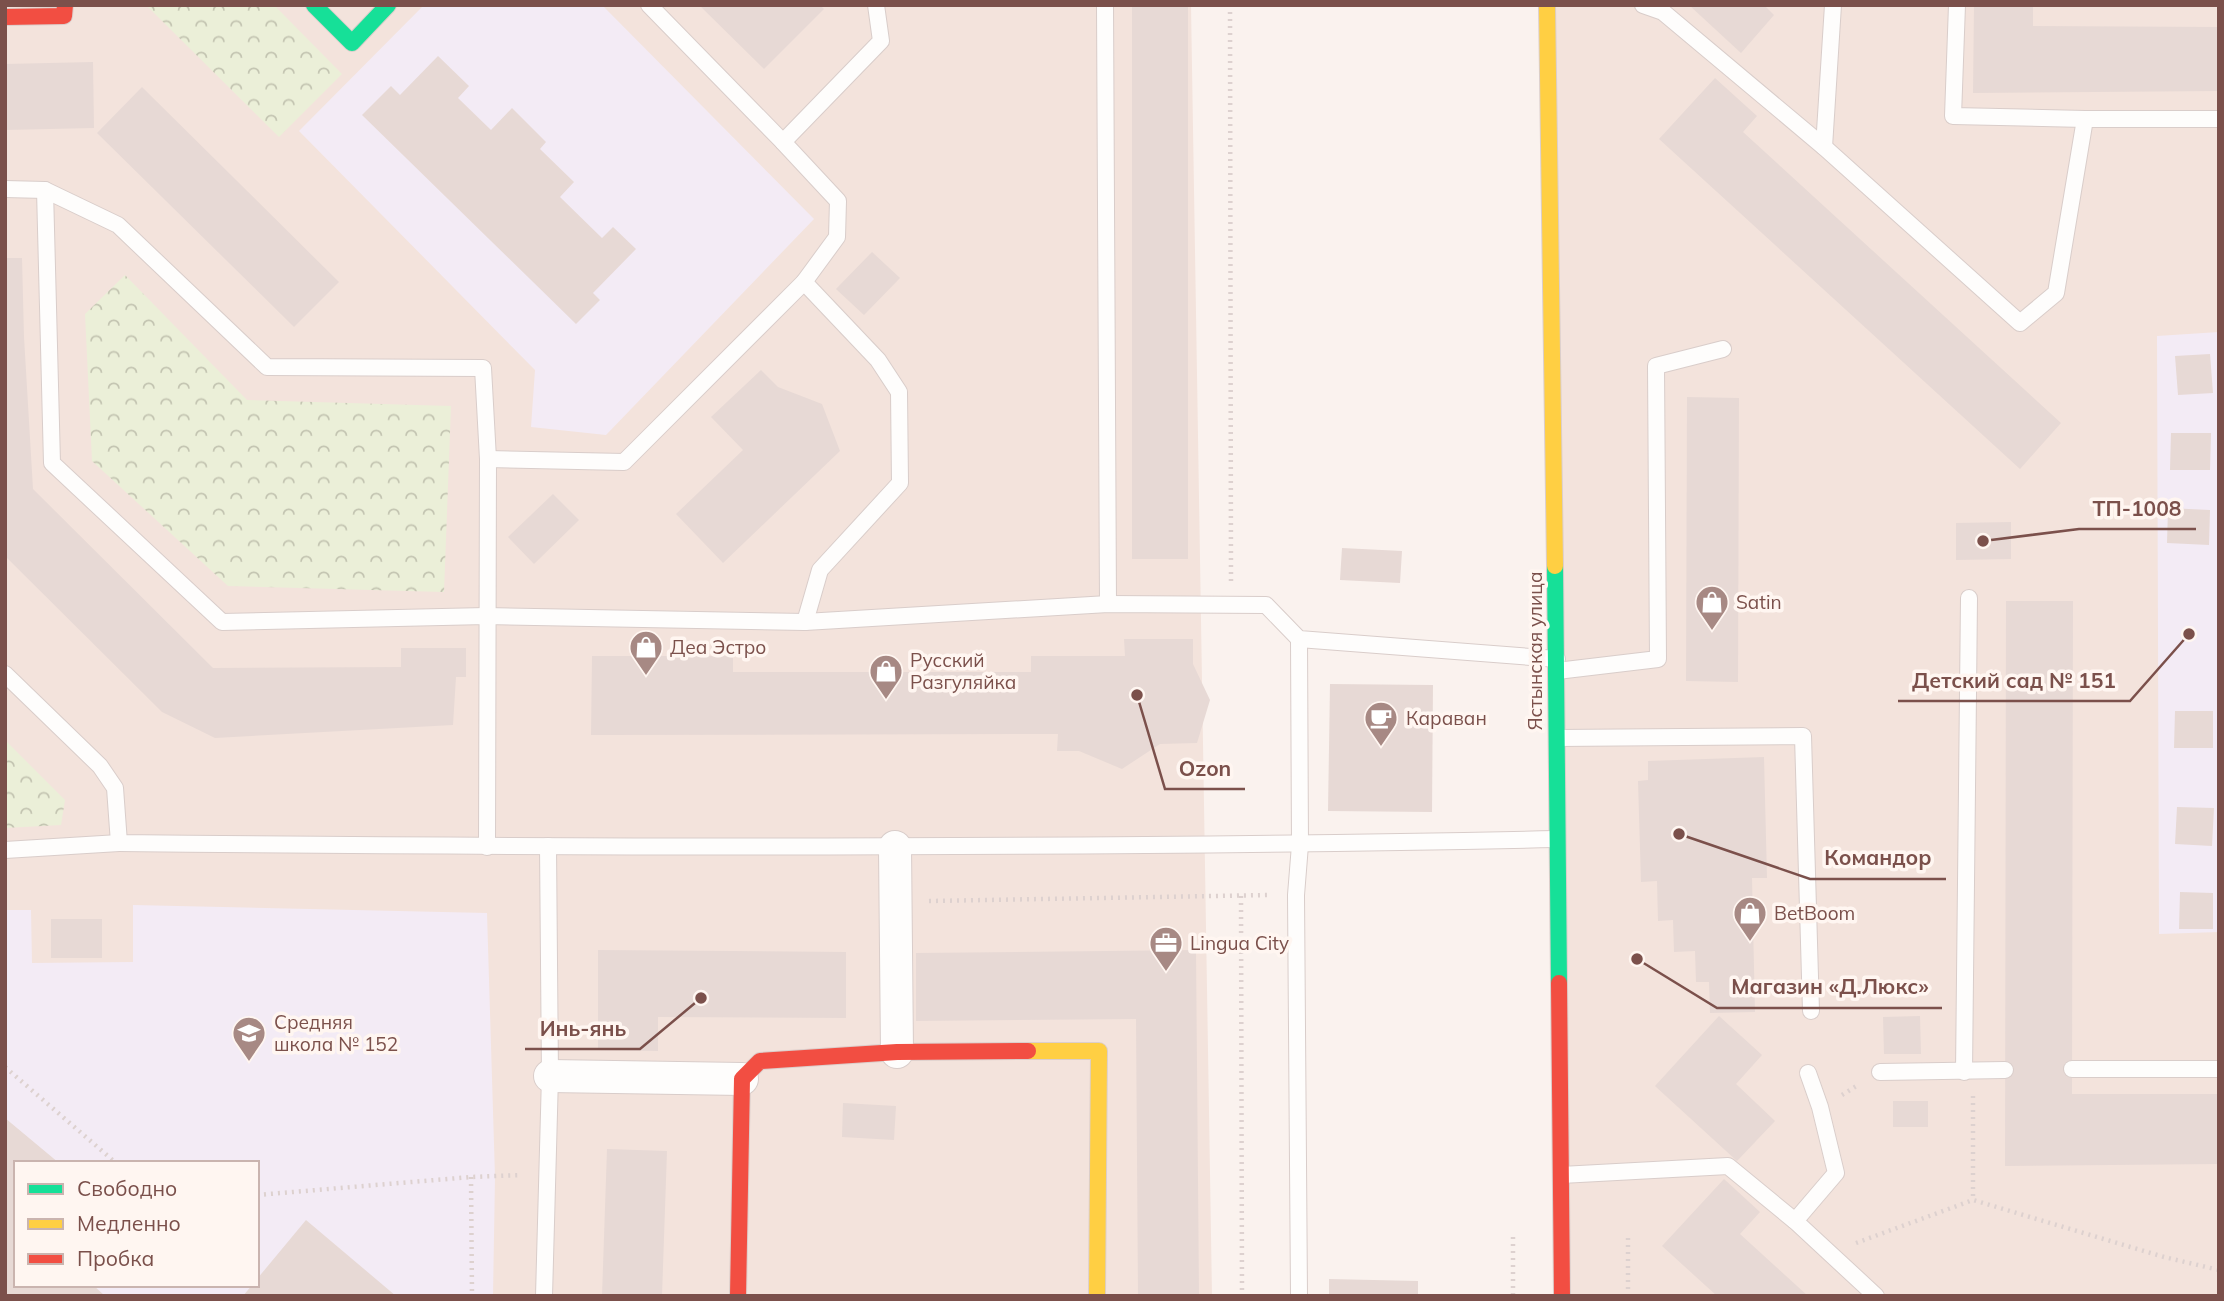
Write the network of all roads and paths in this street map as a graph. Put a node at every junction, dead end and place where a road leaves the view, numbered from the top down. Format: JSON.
{"nodes":[{"id":1,"x":65,"y":5,"type":"edge"},
{"id":2,"x":314,"y":5,"type":"edge"},
{"id":3,"x":388,"y":5,"type":"edge"},
{"id":4,"x":649,"y":5,"type":"edge"},
{"id":5,"x":876,"y":5,"type":"edge"},
{"id":6,"x":1105,"y":5,"type":"edge"},
{"id":7,"x":1230,"y":5,"type":"edge"},
{"id":8,"x":1567,"y":5,"type":"edge"},
{"id":9,"x":1643,"y":5,"type":"edge"},
{"id":10,"x":1833,"y":5,"type":"edge"},
{"id":11,"x":1957,"y":5,"type":"edge"},
{"id":12,"x":1547,"y":6,"type":"edge"},
{"id":13,"x":5,"y":17,"type":"edge"},
{"id":14,"x":2085,"y":119,"type":"junction"},
{"id":15,"x":2219,"y":119,"type":"edge"},
{"id":16,"x":783,"y":142,"type":"junction"},
{"id":17,"x":1824,"y":147,"type":"junction"},
{"id":18,"x":5,"y":189,"type":"edge"},
{"id":19,"x":45,"y":190,"type":"junction"},
{"id":20,"x":804,"y":282,"type":"junction"},
{"id":21,"x":1723,"y":349,"type":"dead end"},
{"id":22,"x":488,"y":459,"type":"junction"},
{"id":23,"x":1969,"y":598,"type":"dead end"},
{"id":24,"x":1231,"y":603,"type":"junction"},
{"id":25,"x":1108,"y":604,"type":"junction"},
{"id":26,"x":486,"y":616,"type":"junction"},
{"id":27,"x":804,"y":622,"type":"junction"},
{"id":28,"x":1299,"y":639,"type":"junction"},
{"id":29,"x":1557,"y":665,"type":"junction"},
{"id":30,"x":5,"y":674,"type":"edge"},
{"id":31,"x":1556,"y":738,"type":"junction"},
{"id":32,"x":1557,"y":839,"type":"junction"},
{"id":33,"x":120,"y":844,"type":"junction"},
{"id":34,"x":1300,"y":845,"type":"junction"},
{"id":35,"x":548,"y":846,"type":"junction"},
{"id":36,"x":487,"y":847,"type":"junction"},
{"id":37,"x":895,"y":848,"type":"junction"},
{"id":38,"x":5,"y":850,"type":"edge"},
{"id":39,"x":897,"y":902,"type":"junction"},
{"id":40,"x":1811,"y":1012,"type":"dead end"},
{"id":41,"x":897,"y":1052,"type":"junction"},
{"id":42,"x":5,"y":1067,"type":"edge"},
{"id":43,"x":2072,"y":1069,"type":"dead end"},
{"id":44,"x":2219,"y":1069,"type":"edge"},
{"id":45,"x":2005,"y":1070,"type":"dead end"},
{"id":46,"x":1880,"y":1072,"type":"joint"},
{"id":47,"x":1969,"y":1072,"type":"junction"},
{"id":48,"x":1808,"y":1073,"type":"dead end"},
{"id":49,"x":550,"y":1076,"type":"junction"},
{"id":50,"x":742,"y":1079,"type":"junction"},
{"id":51,"x":1820,"y":1107,"type":"junction"},
{"id":52,"x":114,"y":1161,"type":"edge"},
{"id":53,"x":547,"y":1173,"type":"junction"},
{"id":54,"x":1561,"y":1175,"type":"junction"},
{"id":55,"x":471,"y":1177,"type":"junction"},
{"id":56,"x":259,"y":1195,"type":"edge"},
{"id":57,"x":1973,"y":1200,"type":"junction"},
{"id":58,"x":1795,"y":1221,"type":"junction"},
{"id":59,"x":1513,"y":1237,"type":"dead end"},
{"id":60,"x":1628,"y":1237,"type":"dead end"},
{"id":61,"x":1829,"y":1253,"type":"junction"},
{"id":62,"x":2219,"y":1270,"type":"edge"},
{"id":63,"x":472,"y":1296,"type":"edge"},
{"id":64,"x":544,"y":1296,"type":"edge"},
{"id":65,"x":738,"y":1296,"type":"edge"},
{"id":66,"x":1097,"y":1296,"type":"edge"},
{"id":67,"x":1242,"y":1296,"type":"edge"},
{"id":68,"x":1299,"y":1296,"type":"edge"},
{"id":69,"x":1513,"y":1296,"type":"edge"},
{"id":70,"x":1562,"y":1296,"type":"edge"},
{"id":71,"x":1628,"y":1296,"type":"edge"},
{"id":72,"x":1876,"y":1296,"type":"edge"}],
"edges":[{"from":1,"to":13,"type":"main road"},
{"from":2,"to":3,"type":"main road"},
{"from":4,"to":16,"type":"lane"},
{"from":5,"to":16,"type":"lane"},
{"from":6,"to":25,"type":"lane"},
{"from":7,"to":24,"type":"path"},
{"from":8,"to":12,"type":"lane"},
{"from":9,"to":17,"type":"lane"},
{"from":10,"to":17,"type":"lane"},
{"from":11,"to":14,"type":"lane"},
{"from":12,"to":29,"type":"main road","name":"Ястынская улица"},
{"from":14,"to":15,"type":"lane"},
{"from":14,"to":17,"type":"lane"},
{"from":16,"to":20,"type":"lane"},
{"from":18,"to":19,"type":"lane"},
{"from":19,"to":22,"type":"lane"},
{"from":19,"to":26,"type":"lane"},
{"from":20,"to":22,"type":"lane"},
{"from":20,"to":27,"type":"lane"},
{"from":21,"to":29,"type":"lane"},
{"from":22,"to":26,"type":"lane"},
{"from":23,"to":47,"type":"lane"},
{"from":24,"to":25,"type":"lane"},
{"from":24,"to":28,"type":"lane"},
{"from":25,"to":27,"type":"lane"},
{"from":26,"to":27,"type":"lane"},
{"from":26,"to":36,"type":"lane"},
{"from":28,"to":29,"type":"lane"},
{"from":28,"to":34,"type":"lane"},
{"from":29,"to":31,"type":"main road","name":"Ястынская улица"},
{"from":30,"to":33,"type":"lane"},
{"from":31,"to":32,"type":"main road","name":"Ястынская улица"},
{"from":31,"to":40,"type":"lane"},
{"from":32,"to":34,"type":"lane"},
{"from":32,"to":54,"type":"main road","name":"Ястынская улица"},
{"from":33,"to":36,"type":"lane"},
{"from":33,"to":38,"type":"lane"},
{"from":34,"to":37,"type":"lane"},
{"from":34,"to":68,"type":"lane"},
{"from":35,"to":36,"type":"lane"},
{"from":35,"to":37,"type":"lane"},
{"from":35,"to":49,"type":"lane"},
{"from":37,"to":39,"type":"street"},
{"from":39,"to":41,"type":"street"},
{"from":39,"to":67,"type":"path"},
{"from":41,"to":50,"type":"main road"},
{"from":41,"to":66,"type":"main road"},
{"from":42,"to":52,"type":"path"},
{"from":43,"to":44,"type":"lane"},
{"from":45,"to":47,"type":"lane"},
{"from":46,"to":47,"type":"lane"},
{"from":46,"to":51,"type":"path"},
{"from":47,"to":57,"type":"path"},
{"from":48,"to":51,"type":"lane"},
{"from":49,"to":50,"type":"street"},
{"from":49,"to":53,"type":"lane"},
{"from":50,"to":65,"type":"main road"},
{"from":51,"to":58,"type":"lane"},
{"from":53,"to":55,"type":"path"},
{"from":53,"to":64,"type":"lane"},
{"from":54,"to":58,"type":"lane"},
{"from":54,"to":70,"type":"main road","name":"Ястынская улица"},
{"from":55,"to":56,"type":"path"},
{"from":55,"to":63,"type":"path"},
{"from":57,"to":61,"type":"path"},
{"from":57,"to":62,"type":"path"},
{"from":58,"to":61,"type":"lane"},
{"from":59,"to":69,"type":"path"},
{"from":60,"to":71,"type":"path"},
{"from":61,"to":72,"type":"lane"}]}
